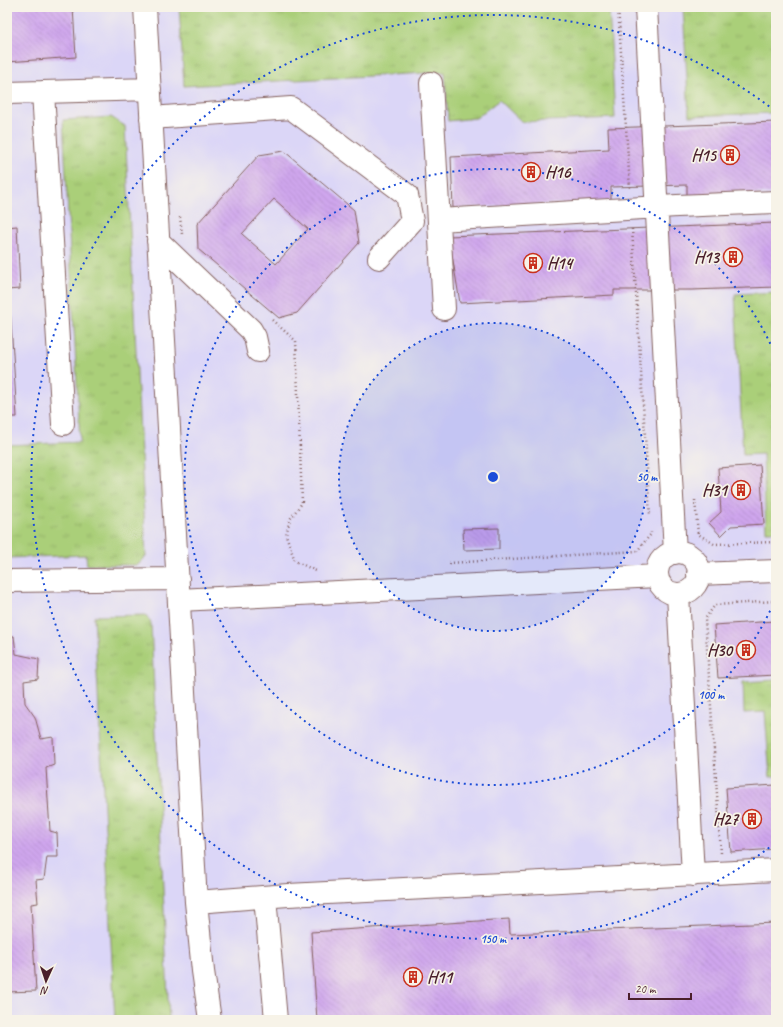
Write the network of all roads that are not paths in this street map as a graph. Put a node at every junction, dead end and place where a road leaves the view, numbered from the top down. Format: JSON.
{"nodes":[{"id":1,"x":145,"y":7,"type":"edge"},
{"id":2,"x":646,"y":7,"type":"edge"},
{"id":3,"x":431,"y":83,"type":"dead end"},
{"id":4,"x":150,"y":89,"type":"junction"},
{"id":5,"x":43,"y":92,"type":"junction"},
{"id":6,"x":7,"y":93,"type":"edge"},
{"id":7,"x":151,"y":118,"type":"junction"},
{"id":8,"x":776,"y":202,"type":"edge"},
{"id":9,"x":656,"y":208,"type":"junction"},
{"id":10,"x":439,"y":220,"type":"junction"},
{"id":11,"x":158,"y":241,"type":"junction"},
{"id":12,"x":379,"y":258,"type":"dead end"},
{"id":13,"x":444,"y":309,"type":"dead end"},
{"id":14,"x":258,"y":351,"type":"dead end"},
{"id":15,"x":63,"y":424,"type":"dead end"},
{"id":16,"x":675,"y":553,"type":"junction"},
{"id":17,"x":776,"y":572,"type":"edge"},
{"id":18,"x":698,"y":574,"type":"junction"},
{"id":19,"x":657,"y":576,"type":"junction"},
{"id":20,"x":7,"y":581,"type":"edge"},
{"id":21,"x":178,"y":589,"type":"junction"},
{"id":22,"x":678,"y":594,"type":"junction"},
{"id":23,"x":776,"y":870,"type":"edge"},
{"id":24,"x":693,"y":875,"type":"junction"},
{"id":25,"x":265,"y":897,"type":"junction"},
{"id":26,"x":196,"y":902,"type":"junction"},
{"id":27,"x":210,"y":1020,"type":"edge"},
{"id":28,"x":276,"y":1020,"type":"edge"}],
"edges":[{"from":1,"to":4,"type":"lane"},
{"from":2,"to":9,"type":"lane"},
{"from":3,"to":10,"type":"lane"},
{"from":4,"to":5,"type":"lane"},
{"from":4,"to":7,"type":"lane"},
{"from":5,"to":6,"type":"lane"},
{"from":5,"to":15,"type":"lane"},
{"from":7,"to":11,"type":"lane"},
{"from":7,"to":12,"type":"lane"},
{"from":8,"to":9,"type":"lane"},
{"from":9,"to":10,"type":"lane"},
{"from":9,"to":16,"type":"lane"},
{"from":10,"to":13,"type":"lane"},
{"from":11,"to":14,"type":"lane"},
{"from":11,"to":21,"type":"lane"},
{"from":16,"to":18,"type":"lane"},
{"from":16,"to":19,"type":"lane"},
{"from":17,"to":18,"type":"lane"},
{"from":18,"to":22,"type":"lane"},
{"from":19,"to":21,"type":"lane"},
{"from":19,"to":22,"type":"lane"},
{"from":20,"to":21,"type":"lane"},
{"from":21,"to":26,"type":"lane"},
{"from":22,"to":24,"type":"lane"},
{"from":23,"to":24,"type":"lane"},
{"from":24,"to":25,"type":"lane"},
{"from":25,"to":26,"type":"lane"},
{"from":25,"to":28,"type":"lane"},
{"from":26,"to":27,"type":"lane"}]}
